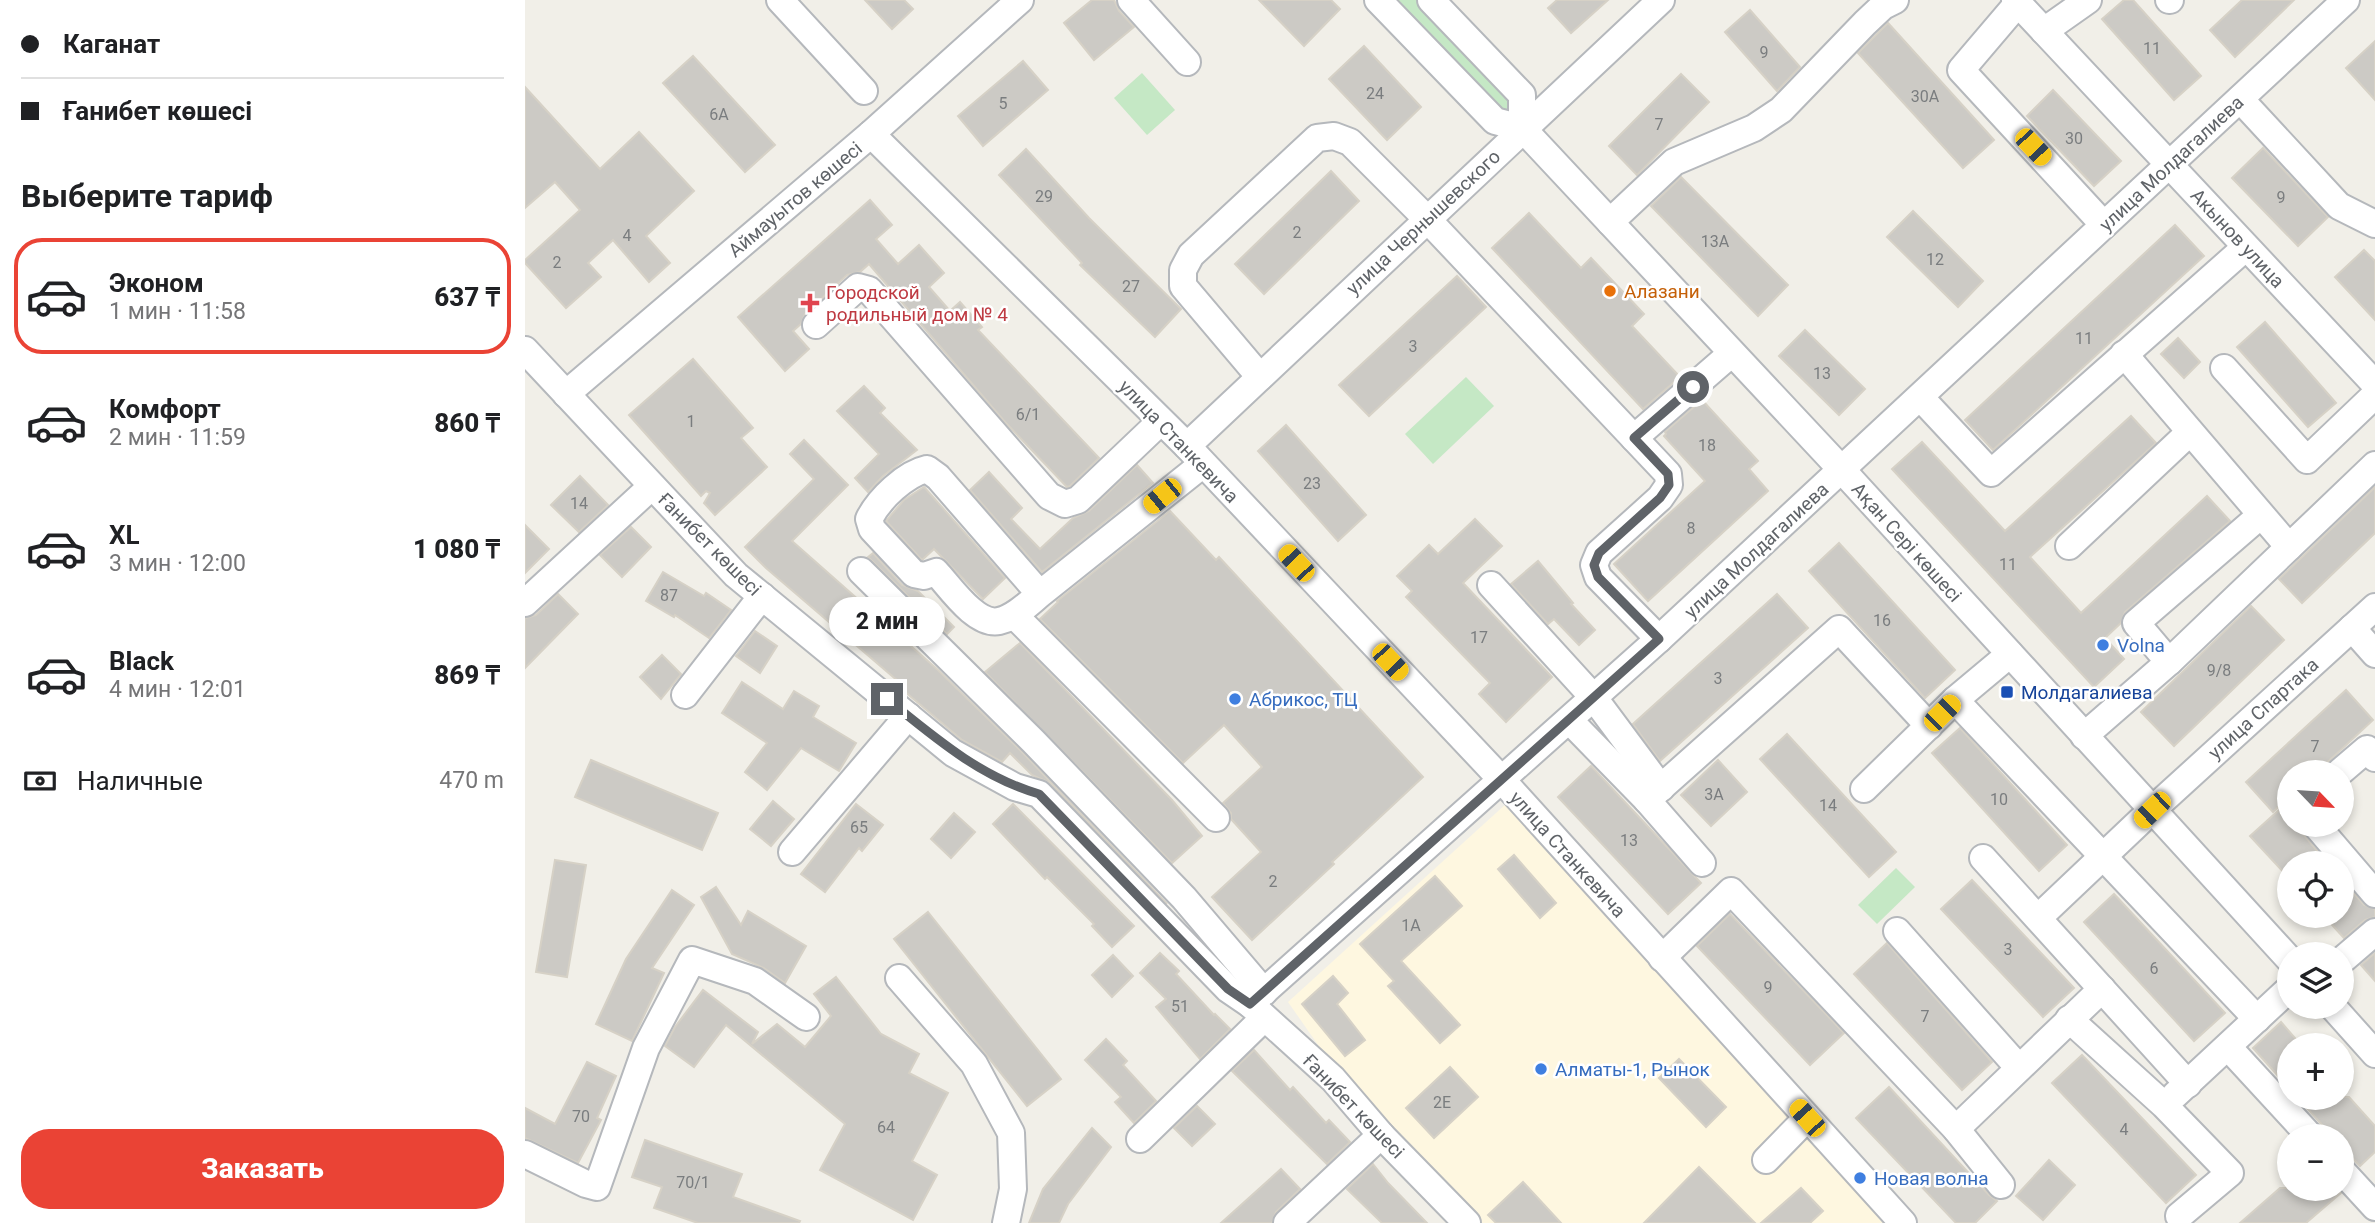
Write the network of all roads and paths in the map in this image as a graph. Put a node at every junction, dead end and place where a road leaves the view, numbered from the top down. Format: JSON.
{"nodes":[{"id":1,"x":780,"y":0,"type":"edge"},
{"id":2,"x":1020,"y":0,"type":"edge"},
{"id":3,"x":1131,"y":0,"type":"edge"},
{"id":4,"x":1378,"y":0,"type":"edge"},
{"id":5,"x":1431,"y":0,"type":"edge"},
{"id":6,"x":1661,"y":0,"type":"edge"},
{"id":7,"x":1895,"y":0,"type":"edge"},
{"id":8,"x":2088,"y":0,"type":"edge"},
{"id":9,"x":2346,"y":0,"type":"edge"},
{"id":10,"x":2016,"y":2,"type":"edge"},
{"id":11,"x":2044,"y":31,"type":"junction"},
{"id":12,"x":1187,"y":62,"type":"dead end"},
{"id":13,"x":865,"y":91,"type":"dead end"},
{"id":14,"x":2240,"y":99,"type":"junction"},
{"id":15,"x":1522,"y":128,"type":"junction"},
{"id":16,"x":871,"y":134,"type":"junction"},
{"id":17,"x":2169,"y":165,"type":"junction"},
{"id":18,"x":1427,"y":219,"type":"junction"},
{"id":19,"x":1610,"y":222,"type":"junction"},
{"id":20,"x":2375,"y":224,"type":"edge"},
{"id":21,"x":2105,"y":225,"type":"junction"},
{"id":22,"x":2246,"y":247,"type":"junction"},
{"id":23,"x":816,"y":325,"type":"dead end"},
{"id":24,"x":525,"y":350,"type":"edge"},
{"id":25,"x":1732,"y":353,"type":"junction"},
{"id":26,"x":2124,"y":355,"type":"junction"},
{"id":27,"x":2224,"y":368,"type":"dead end"},
{"id":28,"x":1260,"y":377,"type":"junction"},
{"id":29,"x":2375,"y":384,"type":"edge"},
{"id":30,"x":566,"y":394,"type":"junction"},
{"id":31,"x":2375,"y":395,"type":"edge"},
{"id":32,"x":1920,"y":397,"type":"junction"},
{"id":33,"x":1161,"y":421,"type":"junction"},
{"id":34,"x":2190,"y":432,"type":"junction"},
{"id":35,"x":1634,"y":438,"type":"junction"},
{"id":36,"x":1195,"y":455,"type":"junction"},
{"id":37,"x":2375,"y":465,"type":"edge"},
{"id":38,"x":1842,"y":470,"type":"junction"},
{"id":39,"x":652,"y":486,"type":"junction"},
{"id":40,"x":2261,"y":515,"type":"junction"},
{"id":41,"x":2069,"y":546,"type":"dead end"},
{"id":42,"x":2225,"y":547,"type":"junction"},
{"id":43,"x":2289,"y":547,"type":"junction"},
{"id":44,"x":861,"y":571,"type":"dead end"},
{"id":45,"x":2256,"y":579,"type":"junction"},
{"id":46,"x":1490,"y":586,"type":"dead end"},
{"id":47,"x":1040,"y":594,"type":"junction"},
{"id":48,"x":762,"y":596,"type":"junction"},
{"id":49,"x":525,"y":603,"type":"edge"},
{"id":50,"x":2375,"y":607,"type":"edge"},
{"id":51,"x":1014,"y":615,"type":"junction"},
{"id":52,"x":2352,"y":628,"type":"junction"},
{"id":53,"x":1659,"y":639,"type":"junction"},
{"id":54,"x":2010,"y":654,"type":"junction"},
{"id":55,"x":2375,"y":654,"type":"edge"},
{"id":56,"x":2169,"y":662,"type":"junction"},
{"id":57,"x":685,"y":695,"type":"dead end"},
{"id":58,"x":1594,"y":698,"type":"junction"},
{"id":59,"x":1955,"y":700,"type":"junction"},
{"id":60,"x":908,"y":716,"type":"junction"},
{"id":61,"x":1569,"y":720,"type":"junction"},
{"id":62,"x":1929,"y":726,"type":"junction"},
{"id":63,"x":2084,"y":736,"type":"junction"},
{"id":64,"x":2375,"y":758,"type":"edge"},
{"id":65,"x":2354,"y":760,"type":"edge"},
{"id":66,"x":1502,"y":780,"type":"junction"},
{"id":67,"x":1864,"y":789,"type":"dead end"},
{"id":68,"x":1654,"y":794,"type":"junction"},
{"id":69,"x":2152,"y":810,"type":"junction"},
{"id":70,"x":1216,"y":818,"type":"dead end"},
{"id":71,"x":2326,"y":837,"type":"edge"},
{"id":72,"x":792,"y":852,"type":"dead end"},
{"id":73,"x":2104,"y":857,"type":"junction"},
{"id":74,"x":1983,"y":858,"type":"dead end"},
{"id":75,"x":1702,"y":863,"type":"dead end"},
{"id":76,"x":2375,"y":894,"type":"edge"},
{"id":77,"x":2038,"y":918,"type":"junction"},
{"id":78,"x":1898,"y":931,"type":"dead end"},
{"id":79,"x":2375,"y":932,"type":"edge"},
{"id":80,"x":2277,"y":946,"type":"edge"},
{"id":81,"x":2354,"y":950,"type":"edge"},
{"id":82,"x":1662,"y":957,"type":"junction"},
{"id":83,"x":899,"y":978,"type":"dead end"},
{"id":84,"x":2102,"y":989,"type":"junction"},
{"id":85,"x":2277,"y":1000,"type":"edge"},
{"id":86,"x":1259,"y":1005,"type":"junction"},
{"id":87,"x":806,"y":1017,"type":"dead end"},
{"id":88,"x":2069,"y":1019,"type":"junction"},
{"id":89,"x":2257,"y":1019,"type":"junction"},
{"id":90,"x":2344,"y":1019,"type":"edge"},
{"id":91,"x":2228,"y":1047,"type":"junction"},
{"id":92,"x":2375,"y":1054,"type":"edge"},
{"id":93,"x":2019,"y":1068,"type":"junction"},
{"id":94,"x":2188,"y":1084,"type":"junction"},
{"id":95,"x":2164,"y":1105,"type":"junction"},
{"id":96,"x":1807,"y":1118,"type":"junction"},
{"id":97,"x":2298,"y":1124,"type":"edge"},
{"id":98,"x":1955,"y":1129,"type":"junction"},
{"id":99,"x":1381,"y":1135,"type":"junction"},
{"id":100,"x":1140,"y":1139,"type":"dead end"},
{"id":101,"x":525,"y":1154,"type":"edge"},
{"id":102,"x":1766,"y":1160,"type":"dead end"},
{"id":103,"x":2354,"y":1184,"type":"edge"},
{"id":104,"x":2001,"y":1185,"type":"dead end"},
{"id":105,"x":2375,"y":1207,"type":"edge"},
{"id":106,"x":2179,"y":1216,"type":"dead end"},
{"id":107,"x":1006,"y":1223,"type":"edge"},
{"id":108,"x":1287,"y":1223,"type":"edge"},
{"id":109,"x":1467,"y":1223,"type":"edge"},
{"id":110,"x":1903,"y":1223,"type":"edge"}],
"edges":[{"from":1,"to":13,"type":"street"},
{"from":2,"to":16,"type":"street","name":"Аймауытов көшесі"},
{"from":3,"to":12,"type":"street"},
{"from":4,"to":15,"type":"street","name":"Ақан Сері көшесі"},
{"from":5,"to":15,"type":"street"},
{"from":6,"to":15,"type":"street","name":"улица Чернышевского"},
{"from":7,"to":19,"type":"street"},
{"from":8,"to":11,"type":"street"},
{"from":9,"to":14,"type":"street","name":"улица Молдагалиева"},
{"from":10,"to":11,"type":"street","name":"Акынов улица"},
{"from":10,"to":21,"type":"street"},
{"from":11,"to":17,"type":"street","name":"Акынов улица"},
{"from":14,"to":17,"type":"street","name":"улица Молдагалиева"},
{"from":14,"to":20,"type":"street"},
{"from":15,"to":18,"type":"street","name":"улица Чернышевского"},
{"from":15,"to":19,"type":"street","name":"Ақан Сері көшесі"},
{"from":16,"to":30,"type":"street","name":"Аймауытов көшесі"},
{"from":16,"to":33,"type":"street","name":"улица Станкевича"},
{"from":17,"to":21,"type":"street","name":"улица Молдагалиева"},
{"from":17,"to":22,"type":"street","name":"Акынов улица"},
{"from":18,"to":28,"type":"street","name":"улица Чернышевского"},
{"from":18,"to":28,"type":"street"},
{"from":18,"to":35,"type":"street"},
{"from":19,"to":25,"type":"street","name":"Ақан Сері көшесі"},
{"from":21,"to":32,"type":"street","name":"улица Молдагалиева"},
{"from":22,"to":26,"type":"street"},
{"from":22,"to":29,"type":"street","name":"Акынов улица"},
{"from":23,"to":33,"type":"street"},
{"from":24,"to":30,"type":"street","name":"Ғанибет көшесі"},
{"from":25,"to":35,"type":"street"},
{"from":25,"to":38,"type":"street","name":"Ақан Сері көшесі"},
{"from":26,"to":32,"type":"street"},
{"from":26,"to":34,"type":"street"},
{"from":27,"to":31,"type":"street"},
{"from":28,"to":36,"type":"street","name":"улица Чернышевского"},
{"from":30,"to":39,"type":"street","name":"Ғанибет көшесі"},
{"from":32,"to":38,"type":"street","name":"улица Молдагалиева"},
{"from":33,"to":36,"type":"street","name":"улица Станкевича"},
{"from":34,"to":40,"type":"street"},
{"from":34,"to":41,"type":"street"},
{"from":35,"to":53,"type":"street"},
{"from":36,"to":47,"type":"street","name":"улица Чернышевского"},
{"from":36,"to":66,"type":"street","name":"улица Станкевича"},
{"from":37,"to":43,"type":"street"},
{"from":38,"to":53,"type":"street","name":"улица Молдагалиева"},
{"from":38,"to":54,"type":"street","name":"Ақан Сері көшесі"},
{"from":39,"to":48,"type":"street","name":"Ғанибет көшесі"},
{"from":39,"to":49,"type":"street"},
{"from":40,"to":42,"type":"street"},
{"from":40,"to":43,"type":"street"},
{"from":42,"to":45,"type":"street"},
{"from":42,"to":56,"type":"street"},
{"from":43,"to":45,"type":"street"},
{"from":44,"to":86,"type":"street"},
{"from":45,"to":56,"type":"street"},
{"from":46,"to":58,"type":"street"},
{"from":47,"to":51,"type":"street","name":"улица Чернышевского"},
{"from":47,"to":51,"type":"street"},
{"from":48,"to":57,"type":"street"},
{"from":48,"to":60,"type":"street","name":"Ғанибет көшесі"},
{"from":50,"to":52,"type":"street","name":"улица Спартака"},
{"from":51,"to":70,"type":"street"},
{"from":52,"to":55,"type":"street"},
{"from":52,"to":69,"type":"street","name":"улица Спартака"},
{"from":53,"to":58,"type":"street","name":"улица Молдагалиева"},
{"from":54,"to":59,"type":"street"},
{"from":54,"to":63,"type":"street","name":"Ақан Сері көшесі"},
{"from":56,"to":63,"type":"street"},
{"from":58,"to":61,"type":"street","name":"улица Молдагалиева"},
{"from":58,"to":68,"type":"street"},
{"from":59,"to":62,"type":"street"},
{"from":59,"to":73,"type":"street"},
{"from":60,"to":72,"type":"street"},
{"from":60,"to":86,"type":"street","name":"Ғанибет көшесі"},
{"from":61,"to":66,"type":"street","name":"улица Молдагалиева"},
{"from":61,"to":68,"type":"street"},
{"from":62,"to":67,"type":"street"},
{"from":62,"to":68,"type":"street"},
{"from":63,"to":69,"type":"street","name":"Ақан Сері көшесі"},
{"from":64,"to":65,"type":"street"},
{"from":66,"to":82,"type":"street","name":"улица Станкевича"},
{"from":66,"to":86,"type":"street","name":"улица Молдагалиева"},
{"from":68,"to":75,"type":"street"},
{"from":69,"to":73,"type":"street","name":"улица Спартака"},
{"from":69,"to":80,"type":"street","name":"Ақан Сері көшесі"},
{"from":71,"to":76,"type":"street"},
{"from":73,"to":77,"type":"street","name":"улица Спартака"},
{"from":73,"to":89,"type":"street"},
{"from":74,"to":77,"type":"street"},
{"from":77,"to":84,"type":"street"},
{"from":78,"to":93,"type":"street"},
{"from":79,"to":81,"type":"street"},
{"from":82,"to":96,"type":"street","name":"улица Станкевича"},
{"from":82,"to":98,"type":"street"},
{"from":83,"to":107,"type":"street"},
{"from":84,"to":88,"type":"street"},
{"from":84,"to":94,"type":"street"},
{"from":85,"to":89,"type":"street"},
{"from":86,"to":99,"type":"street","name":"Ғанибет көшесі"},
{"from":86,"to":100,"type":"street","name":"улица Молдагалиева"},
{"from":87,"to":101,"type":"street"},
{"from":88,"to":93,"type":"street"},
{"from":88,"to":95,"type":"street"},
{"from":89,"to":91,"type":"street"},
{"from":90,"to":92,"type":"street"},
{"from":91,"to":94,"type":"street"},
{"from":91,"to":97,"type":"street"},
{"from":93,"to":98,"type":"street"},
{"from":94,"to":95,"type":"street"},
{"from":95,"to":106,"type":"street"},
{"from":96,"to":102,"type":"street"},
{"from":96,"to":110,"type":"street","name":"улица Станкевича"},
{"from":98,"to":104,"type":"street"},
{"from":99,"to":108,"type":"street"},
{"from":99,"to":109,"type":"street","name":"Ғанибет көшесі"},
{"from":103,"to":105,"type":"street"}]}
